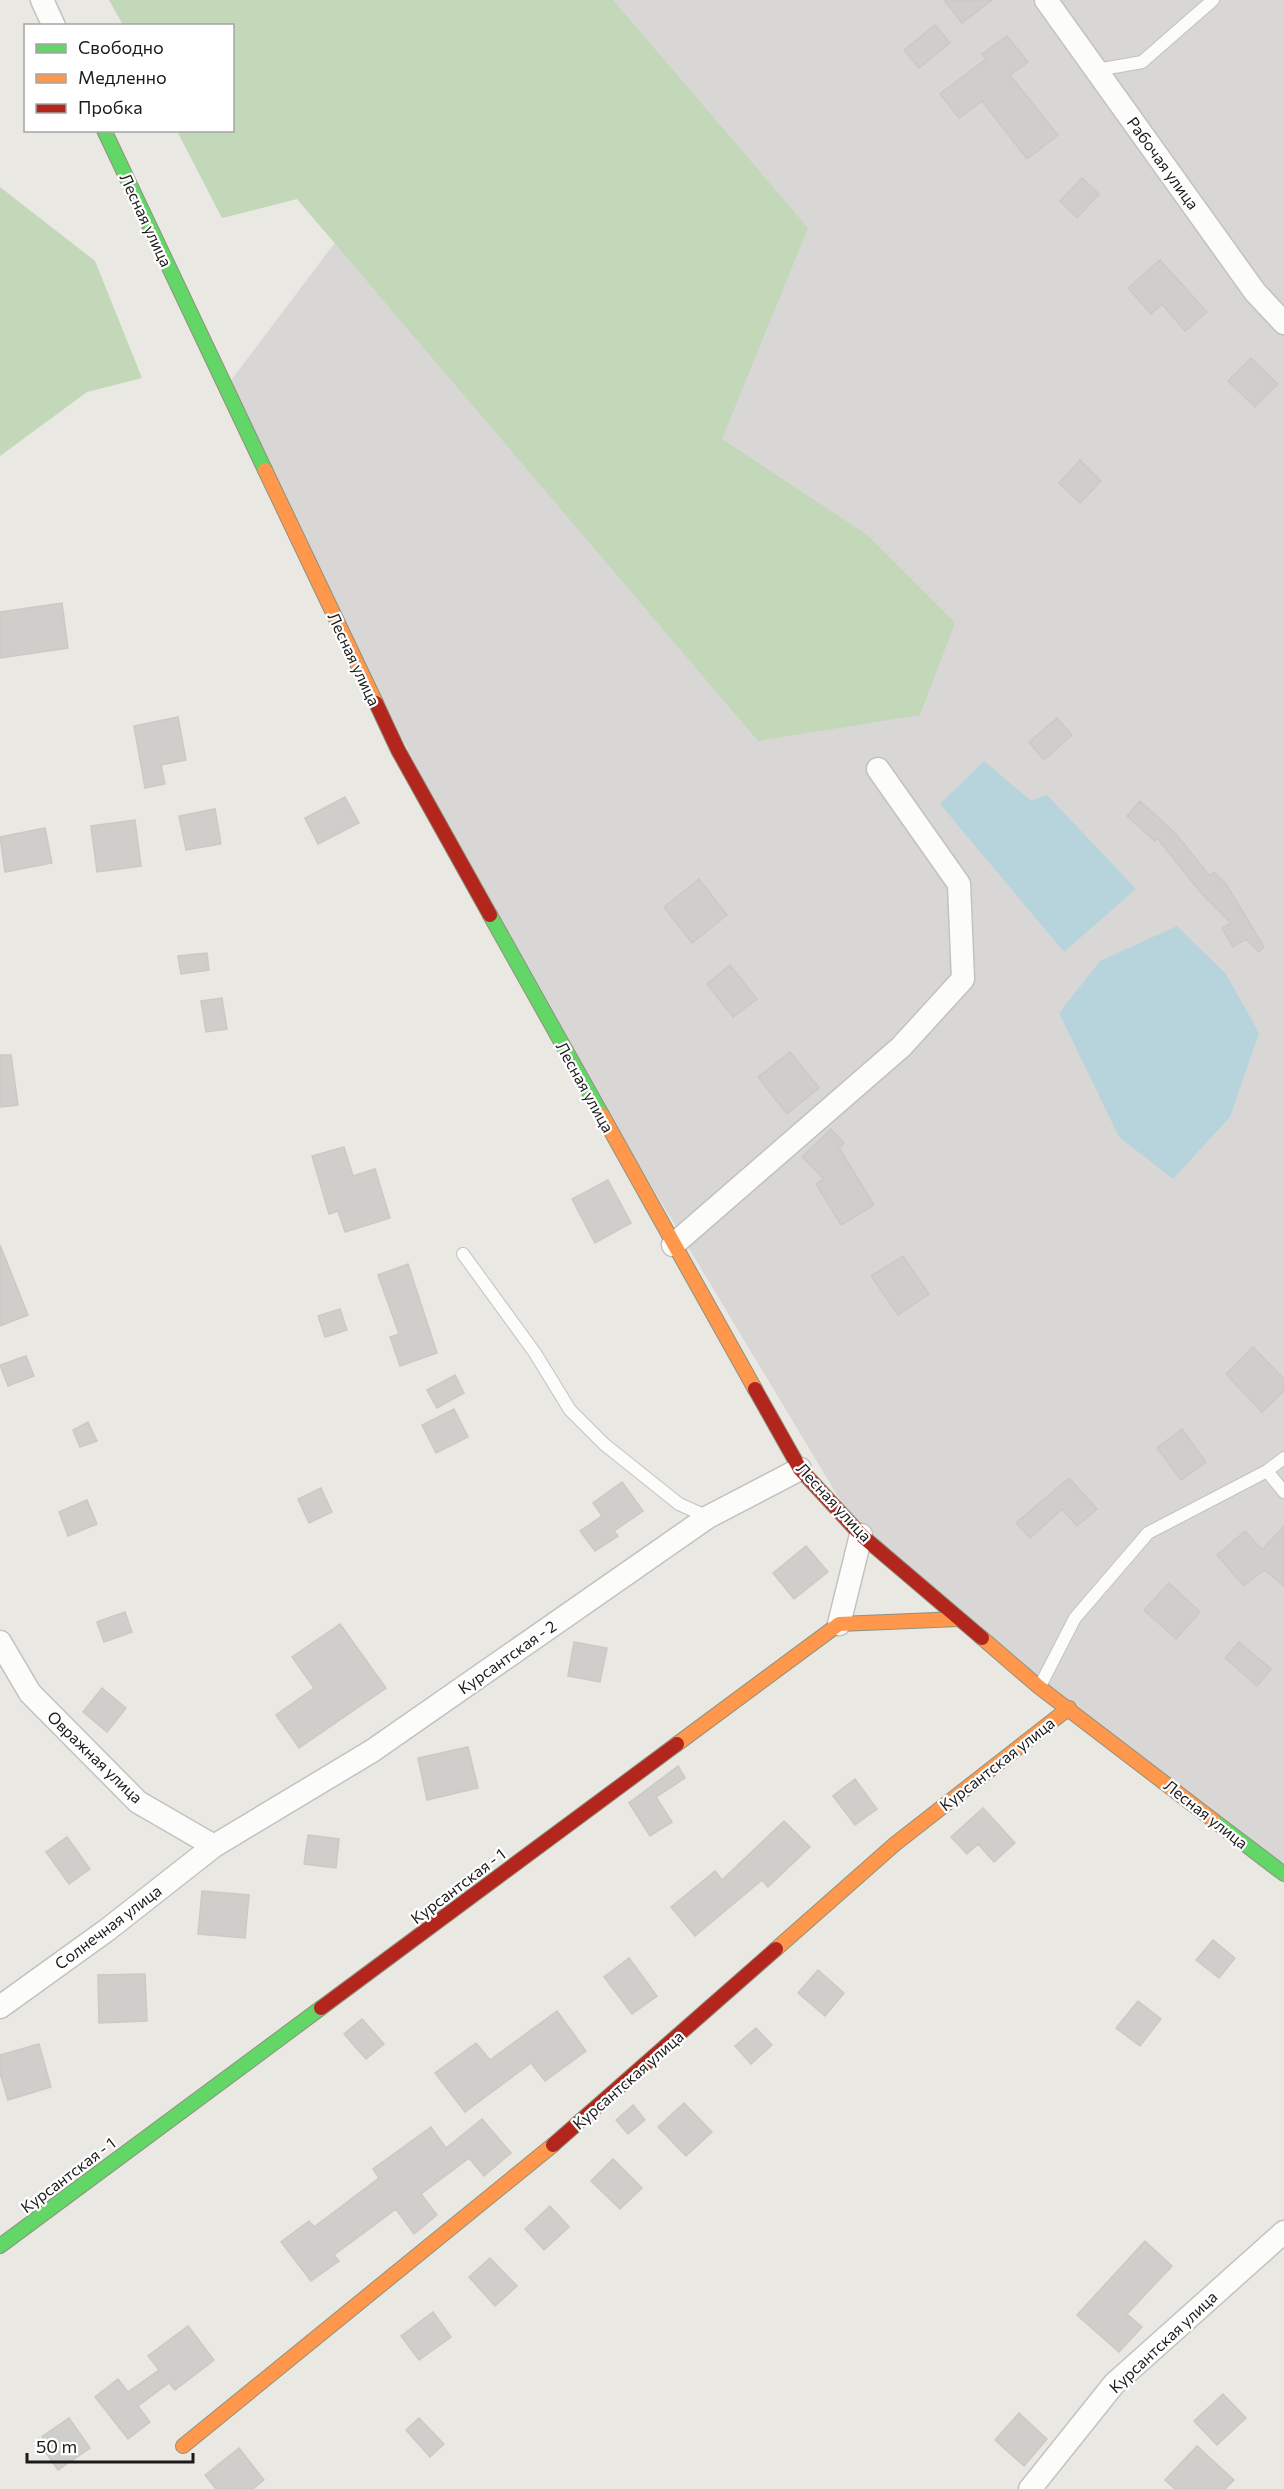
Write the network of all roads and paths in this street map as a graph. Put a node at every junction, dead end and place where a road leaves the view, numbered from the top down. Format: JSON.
{"nodes":[{"id":1,"x":42,"y":0,"type":"edge"},
{"id":2,"x":1046,"y":0,"type":"edge"},
{"id":3,"x":1213,"y":0,"type":"edge"},
{"id":4,"x":53,"y":24,"type":"edge"},
{"id":5,"x":1097,"y":70,"type":"junction"},
{"id":6,"x":105,"y":132,"type":"edge"},
{"id":7,"x":1284,"y":323,"type":"edge"},
{"id":8,"x":878,"y":769,"type":"dead end"},
{"id":9,"x":673,"y":1245,"type":"junction"},
{"id":10,"x":463,"y":1254,"type":"dead end"},
{"id":11,"x":1284,"y":1458,"type":"edge"},
{"id":12,"x":800,"y":1469,"type":"junction"},
{"id":13,"x":1267,"y":1471,"type":"junction"},
{"id":14,"x":1284,"y":1492,"type":"edge"},
{"id":15,"x":708,"y":1517,"type":"junction"},
{"id":16,"x":861,"y":1535,"type":"junction"},
{"id":17,"x":959,"y":1618,"type":"junction"},
{"id":18,"x":839,"y":1624,"type":"junction"},
{"id":19,"x":0,"y":1642,"type":"edge"},
{"id":20,"x":1039,"y":1688,"type":"junction"},
{"id":21,"x":1069,"y":1708,"type":"junction"},
{"id":22,"x":214,"y":1846,"type":"junction"},
{"id":23,"x":1284,"y":1874,"type":"edge"},
{"id":24,"x":0,"y":2007,"type":"edge"},
{"id":25,"x":1284,"y":2232,"type":"edge"},
{"id":26,"x":0,"y":2246,"type":"edge"},
{"id":27,"x":183,"y":2446,"type":"dead end"},
{"id":28,"x":1030,"y":2489,"type":"edge"}],
"edges":[{"from":1,"to":4,"type":"street"},
{"from":2,"to":5,"type":"street","name":"Рабочая улица"},
{"from":3,"to":5,"type":"lane"},
{"from":5,"to":7,"type":"street","name":"Рабочая улица"},
{"from":6,"to":9,"type":"street","name":"Лесная улица"},
{"from":8,"to":9,"type":"street"},
{"from":9,"to":12,"type":"street","name":"Лесная улица"},
{"from":10,"to":15,"type":"lane"},
{"from":11,"to":13,"type":"lane"},
{"from":12,"to":15,"type":"street","name":"Курсантская - 2"},
{"from":12,"to":16,"type":"street","name":"Лесная улица"},
{"from":13,"to":14,"type":"lane"},
{"from":13,"to":20,"type":"lane"},
{"from":15,"to":22,"type":"street","name":"Курсантская - 2"},
{"from":16,"to":17,"type":"street","name":"Лесная улица"},
{"from":16,"to":18,"type":"street"},
{"from":17,"to":18,"type":"street"},
{"from":17,"to":20,"type":"street","name":"Лесная улица"},
{"from":18,"to":26,"type":"street","name":"Курсантская - 1"},
{"from":19,"to":22,"type":"street","name":"Овражная улица"},
{"from":20,"to":21,"type":"street","name":"Лесная улица"},
{"from":21,"to":23,"type":"street","name":"Лесная улица"},
{"from":21,"to":27,"type":"street","name":"Курсантская улица"},
{"from":22,"to":24,"type":"street","name":"Солнечная улица"},
{"from":25,"to":28,"type":"street","name":"Курсантская улица"}]}
